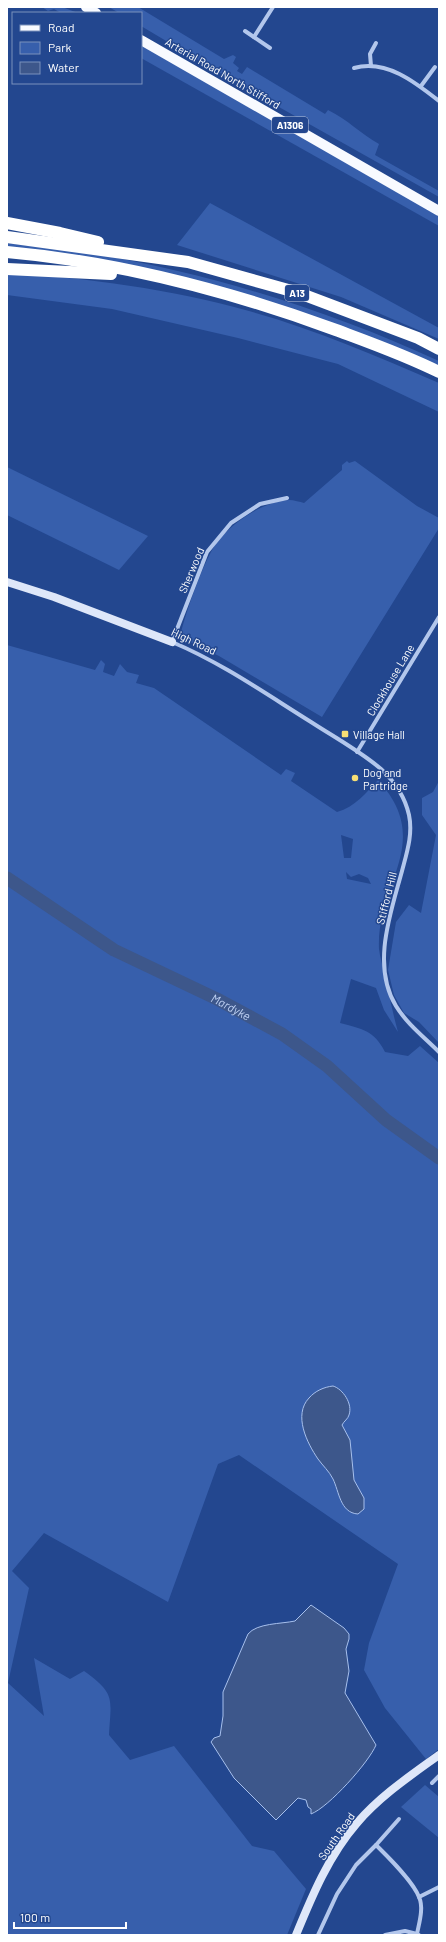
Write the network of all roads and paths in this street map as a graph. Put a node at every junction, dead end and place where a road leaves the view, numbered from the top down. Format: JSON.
{"nodes":[{"id":1,"x":273,"y":7,"type":"edge"},
{"id":2,"x":246,"y":31,"type":"dead end"},
{"id":3,"x":254,"y":37,"type":"junction"},
{"id":4,"x":142,"y":41,"type":"edge"},
{"id":5,"x":376,"y":43,"type":"dead end"},
{"id":6,"x":270,"y":48,"type":"dead end"},
{"id":7,"x":371,"y":66,"type":"junction"},
{"id":8,"x":435,"y":67,"type":"dead end"},
{"id":9,"x":354,"y":68,"type":"dead end"},
{"id":10,"x":421,"y":86,"type":"junction"},
{"id":11,"x":439,"y":100,"type":"edge"},
{"id":12,"x":439,"y":210,"type":"edge"},
{"id":13,"x":7,"y":223,"type":"edge"},
{"id":14,"x":7,"y":237,"type":"edge"},
{"id":15,"x":7,"y":252,"type":"edge"},
{"id":16,"x":149,"y":255,"type":"junction"},
{"id":17,"x":7,"y":269,"type":"edge"},
{"id":18,"x":176,"y":280,"type":"junction"},
{"id":19,"x":439,"y":349,"type":"edge"},
{"id":20,"x":439,"y":372,"type":"edge"},
{"id":21,"x":287,"y":498,"type":"dead end"},
{"id":22,"x":7,"y":582,"type":"edge"},
{"id":23,"x":439,"y":617,"type":"edge"},
{"id":24,"x":172,"y":642,"type":"junction"},
{"id":25,"x":357,"y":752,"type":"junction"},
{"id":26,"x":439,"y":1052,"type":"edge"},
{"id":27,"x":439,"y":1755,"type":"edge"},
{"id":28,"x":439,"y":1776,"type":"edge"},
{"id":29,"x":432,"y":1783,"type":"dead end"},
{"id":30,"x":399,"y":1819,"type":"dead end"},
{"id":31,"x":376,"y":1845,"type":"junction"},
{"id":32,"x":439,"y":1887,"type":"edge"},
{"id":33,"x":420,"y":1897,"type":"junction"},
{"id":34,"x":418,"y":1934,"type":"edge"},
{"id":35,"x":296,"y":1935,"type":"edge"},
{"id":36,"x":318,"y":1935,"type":"edge"},
{"id":37,"x":385,"y":1935,"type":"edge"}],
"edges":[{"from":1,"to":3,"type":"street"},
{"from":2,"to":3,"type":"street"},
{"from":3,"to":6,"type":"street"},
{"from":4,"to":12,"type":"main road","name":"Arterial Road North Stifford","number":"A1306"},
{"from":5,"to":7,"type":"street"},
{"from":7,"to":9,"type":"street"},
{"from":7,"to":10,"type":"street"},
{"from":8,"to":10,"type":"street"},
{"from":10,"to":11,"type":"street"},
{"from":13,"to":16,"type":"highway","number":"A13"},
{"from":14,"to":16,"type":"highway","number":"A13"},
{"from":15,"to":18,"type":"highway","number":"A13"},
{"from":16,"to":19,"type":"highway","number":"A13"},
{"from":17,"to":18,"type":"highway","number":"A13"},
{"from":18,"to":20,"type":"highway","number":"A13"},
{"from":21,"to":24,"type":"street","name":"Sherwood"},
{"from":22,"to":24,"type":"main road","name":"High Road"},
{"from":23,"to":25,"type":"street","name":"Clockhouse Lane"},
{"from":24,"to":25,"type":"street","name":"High Road"},
{"from":25,"to":26,"type":"street","name":"Stifford Hill"},
{"from":27,"to":35,"type":"main road","name":"South Road"},
{"from":28,"to":29,"type":"street"},
{"from":30,"to":31,"type":"street"},
{"from":31,"to":33,"type":"street"},
{"from":31,"to":36,"type":"street"},
{"from":32,"to":33,"type":"street"},
{"from":33,"to":34,"type":"street"},
{"from":34,"to":37,"type":"street"}]}
